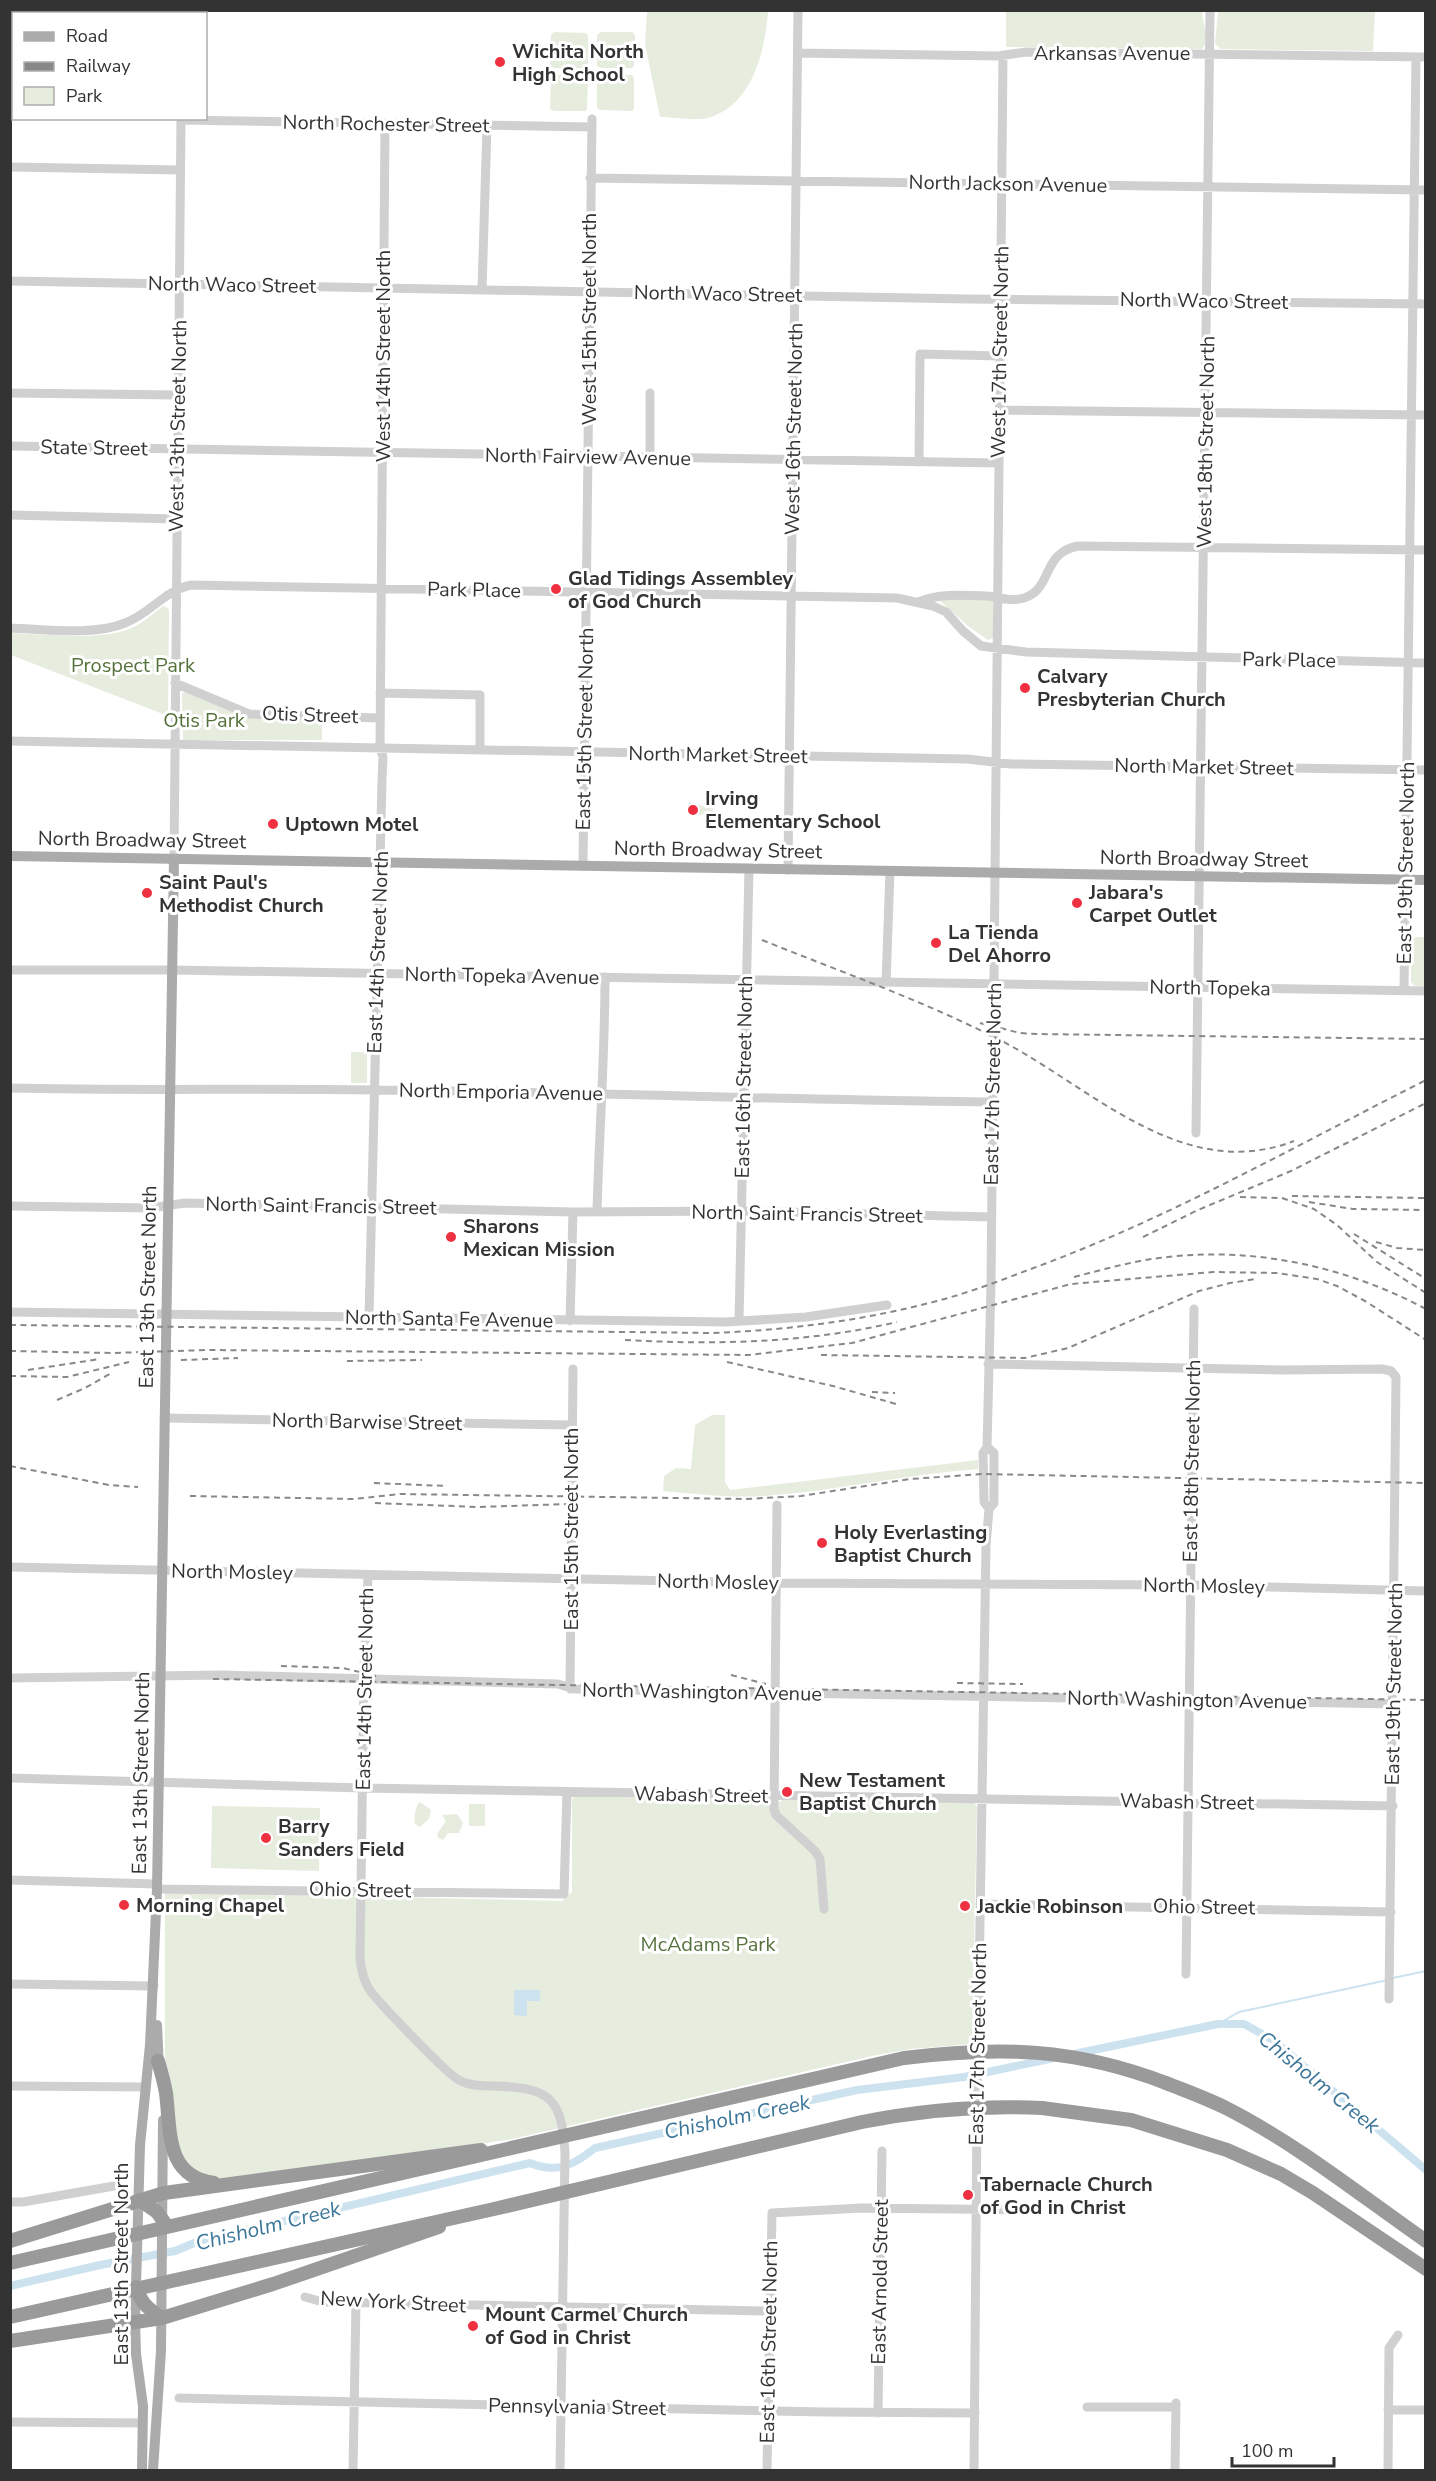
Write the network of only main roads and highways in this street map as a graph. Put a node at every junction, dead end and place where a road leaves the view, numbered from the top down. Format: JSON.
{"nodes":[{"id":1,"x":10,"y":856,"type":"edge"},
{"id":2,"x":174,"y":859,"type":"junction"},
{"id":3,"x":1425,"y":880,"type":"edge"},
{"id":4,"x":154,"y":1986,"type":"junction"},
{"id":5,"x":158,"y":2061,"type":"junction"},
{"id":6,"x":530,"y":2143,"type":"junction"},
{"id":7,"x":228,"y":2186,"type":"junction"},
{"id":8,"x":164,"y":2193,"type":"junction"},
{"id":9,"x":140,"y":2200,"type":"junction"},
{"id":10,"x":494,"y":2209,"type":"junction"},
{"id":11,"x":164,"y":2222,"type":"junction"},
{"id":12,"x":14,"y":2240,"type":"edge"},
{"id":13,"x":1425,"y":2241,"type":"edge"},
{"id":14,"x":1390,"y":2244,"type":"junction"},
{"id":15,"x":10,"y":2263,"type":"edge"},
{"id":16,"x":1425,"y":2269,"type":"edge"},
{"id":17,"x":1425,"y":2275,"type":"edge"},
{"id":18,"x":136,"y":2287,"type":"junction"},
{"id":19,"x":10,"y":2318,"type":"edge"},
{"id":20,"x":162,"y":2318,"type":"junction"},
{"id":21,"x":135,"y":2322,"type":"junction"},
{"id":22,"x":10,"y":2341,"type":"edge"},
{"id":23,"x":142,"y":2470,"type":"edge"},
{"id":24,"x":153,"y":2470,"type":"edge"}],
"edges":[{"from":1,"to":2,"type":"main road","name":"North Broadway Street"},
{"from":2,"to":3,"type":"main road","name":"North Broadway Street"},
{"from":2,"to":4,"type":"main road","name":"East 13th Street North"},
{"from":4,"to":5,"type":"main road","name":"East 13th Street North"},
{"from":4,"to":9,"type":"main road","name":"East 13th Street North"},
{"from":5,"to":7,"type":"highway"},
{"from":5,"to":8,"type":"main road","name":"East 13th Street North"},
{"from":6,"to":7,"type":"highway","bridge":true},
{"from":6,"to":13,"type":"highway","bridge":true},
{"from":6,"to":15,"type":"highway","bridge":true},
{"from":7,"to":8,"type":"highway"},
{"from":8,"to":9,"type":"highway"},
{"from":8,"to":11,"type":"main road","name":"East 13th Street North"},
{"from":9,"to":11,"type":"highway"},
{"from":9,"to":12,"type":"highway"},
{"from":9,"to":18,"type":"main road","name":"East 13th Street North"},
{"from":10,"to":14,"type":"highway","bridge":true},
{"from":10,"to":19,"type":"highway","bridge":true},
{"from":10,"to":20,"type":"highway","bridge":true},
{"from":11,"to":20,"type":"main road","name":"East 13th Street North"},
{"from":14,"to":16,"type":"highway"},
{"from":14,"to":17,"type":"highway"},
{"from":18,"to":20,"type":"highway"},
{"from":18,"to":21,"type":"main road","name":"East 13th Street North"},
{"from":20,"to":21,"type":"highway"},
{"from":20,"to":24,"type":"main road","name":"East 13th Street North"},
{"from":21,"to":22,"type":"highway"},
{"from":21,"to":23,"type":"main road","name":"East 13th Street North"}]}
